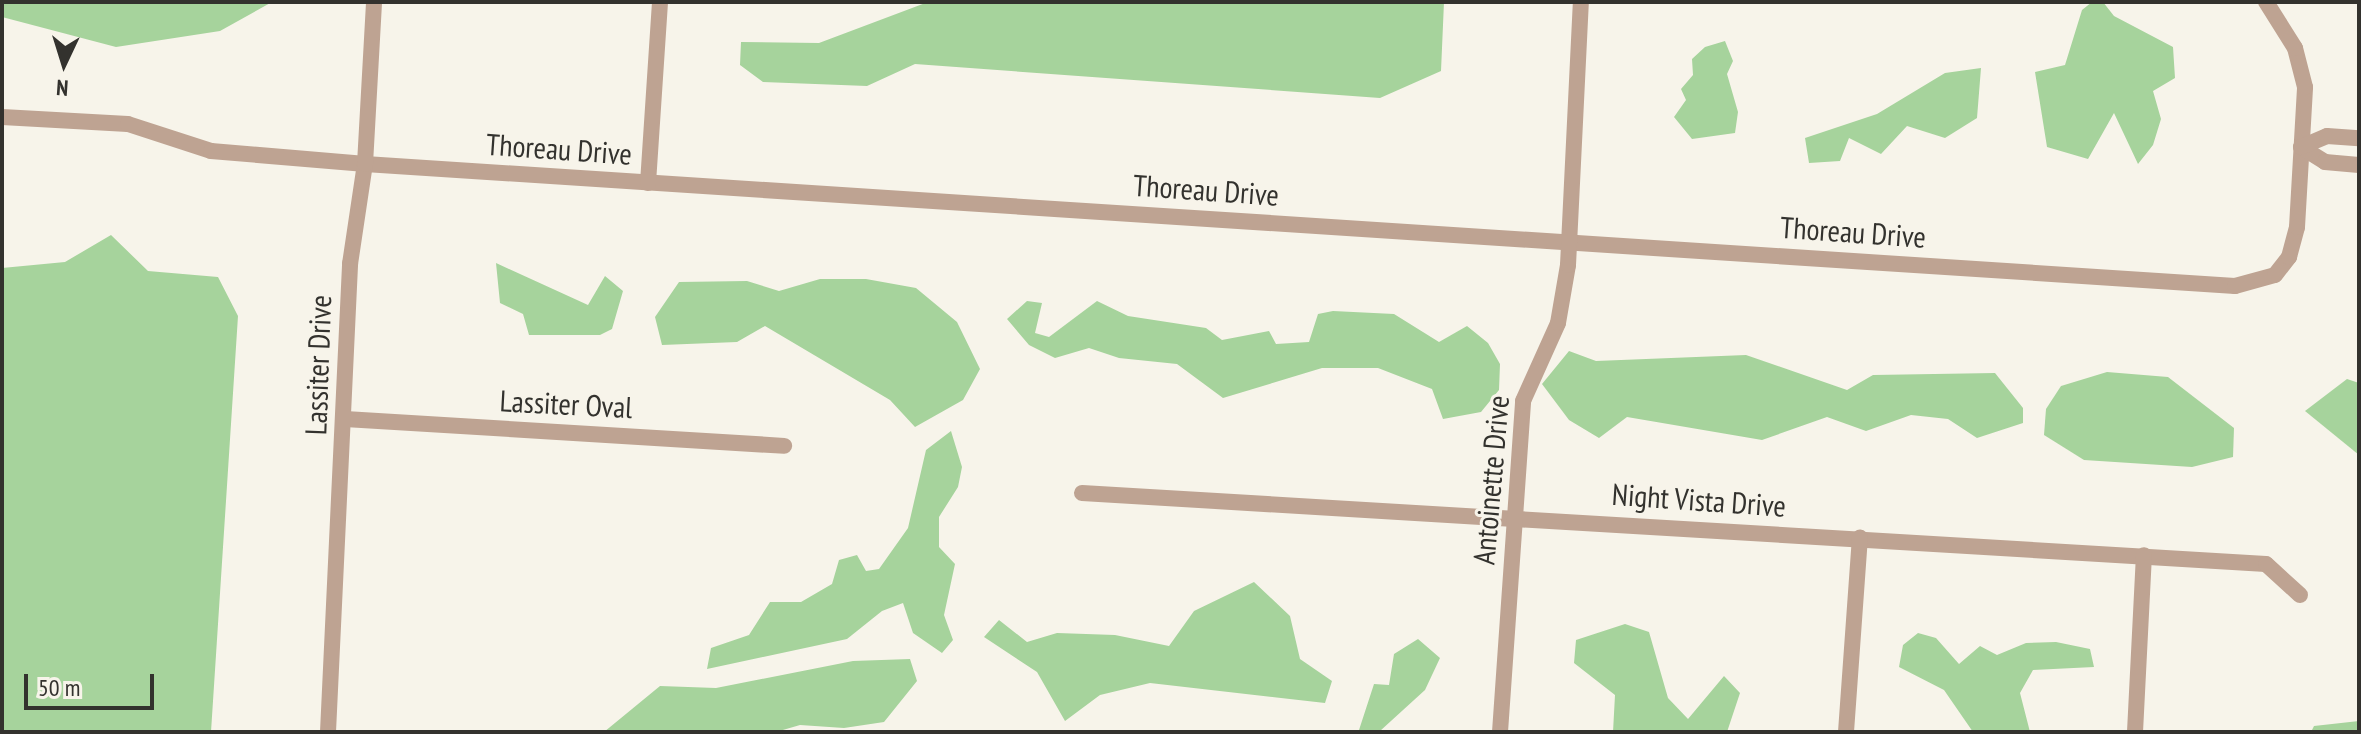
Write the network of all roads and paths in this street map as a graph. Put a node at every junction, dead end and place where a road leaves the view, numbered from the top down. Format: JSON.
{"nodes":[{"id":1,"x":374,"y":2,"type":"edge"},
{"id":2,"x":660,"y":2,"type":"edge"},
{"id":3,"x":1581,"y":2,"type":"edge"},
{"id":4,"x":2266,"y":2,"type":"edge"},
{"id":5,"x":2,"y":117,"type":"edge"},
{"id":6,"x":2359,"y":138,"type":"edge"},
{"id":7,"x":2301,"y":147,"type":"junction"},
{"id":8,"x":365,"y":164,"type":"junction"},
{"id":9,"x":2359,"y":165,"type":"edge"},
{"id":10,"x":648,"y":183,"type":"junction"},
{"id":11,"x":1570,"y":243,"type":"junction"},
{"id":12,"x":345,"y":419,"type":"junction"},
{"id":13,"x":784,"y":446,"type":"dead end"},
{"id":14,"x":1082,"y":493,"type":"dead end"},
{"id":15,"x":1515,"y":517,"type":"junction"},
{"id":16,"x":1860,"y":538,"type":"junction"},
{"id":17,"x":2144,"y":555,"type":"junction"},
{"id":18,"x":2300,"y":595,"type":"dead end"},
{"id":19,"x":328,"y":732,"type":"edge"},
{"id":20,"x":1500,"y":732,"type":"edge"},
{"id":21,"x":1846,"y":732,"type":"edge"},
{"id":22,"x":2135,"y":732,"type":"edge"}],
"edges":[{"from":1,"to":8,"type":"street","name":"Lassiter Drive"},
{"from":2,"to":10,"type":"street"},
{"from":3,"to":11,"type":"street","name":"Antoinette Drive"},
{"from":4,"to":7,"type":"street","name":"Thoreau Drive"},
{"from":5,"to":8,"type":"street","name":"Thoreau Drive"},
{"from":6,"to":7,"type":"street"},
{"from":7,"to":9,"type":"street"},
{"from":7,"to":11,"type":"street","name":"Thoreau Drive"},
{"from":8,"to":10,"type":"street","name":"Thoreau Drive"},
{"from":8,"to":12,"type":"street","name":"Lassiter Drive"},
{"from":10,"to":11,"type":"street","name":"Thoreau Drive"},
{"from":11,"to":15,"type":"street","name":"Antoinette Drive"},
{"from":12,"to":13,"type":"street","name":"Lassiter Oval"},
{"from":12,"to":19,"type":"street","name":"Lassiter Drive"},
{"from":14,"to":15,"type":"street","name":"Night Vista Drive"},
{"from":15,"to":16,"type":"street","name":"Night Vista Drive"},
{"from":15,"to":20,"type":"street","name":"Antoinette Drive"},
{"from":16,"to":17,"type":"street","name":"Night Vista Drive"},
{"from":16,"to":21,"type":"street"},
{"from":17,"to":18,"type":"street","name":"Night Vista Drive"},
{"from":17,"to":22,"type":"street"}]}
